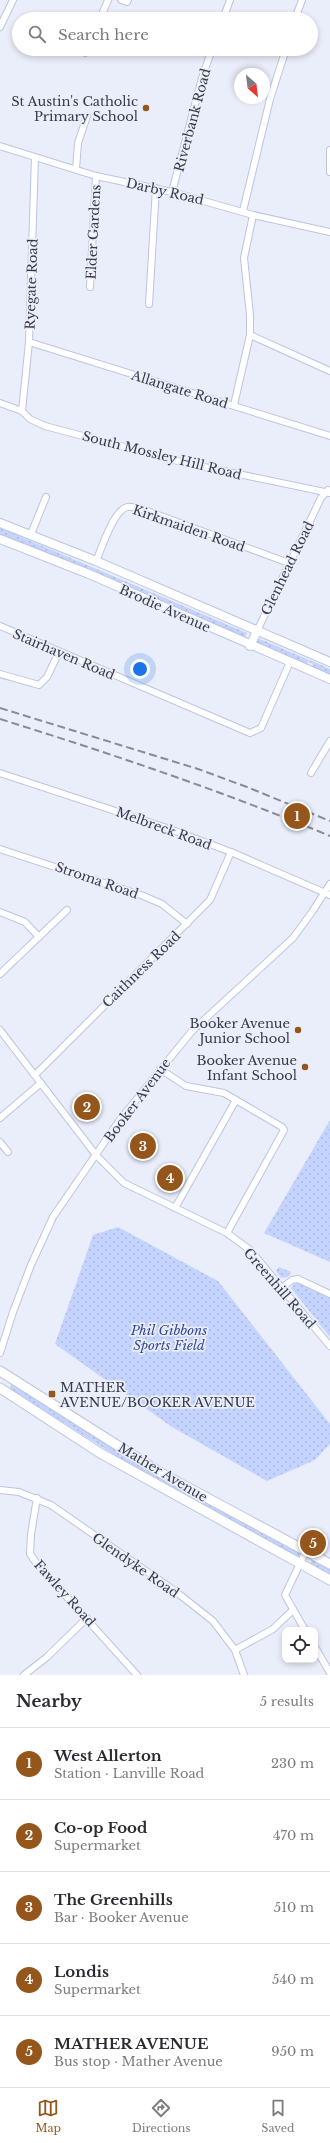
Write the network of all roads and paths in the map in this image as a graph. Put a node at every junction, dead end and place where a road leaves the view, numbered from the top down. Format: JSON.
{"nodes":[{"id":1,"x":13,"y":0,"type":"edge"},
{"id":2,"x":108,"y":0,"type":"edge"},
{"id":3,"x":122,"y":0,"type":"edge"},
{"id":4,"x":128,"y":0,"type":"edge"},
{"id":5,"x":230,"y":0,"type":"edge"},
{"id":6,"x":302,"y":0,"type":"edge"},
{"id":7,"x":103,"y":12,"type":"edge"},
{"id":8,"x":226,"y":12,"type":"edge"},
{"id":9,"x":298,"y":12,"type":"edge"},
{"id":10,"x":0,"y":27,"type":"edge"},
{"id":11,"x":210,"y":56,"type":"edge"},
{"id":12,"x":284,"y":56,"type":"edge"},
{"id":13,"x":87,"y":116,"type":"dead end"},
{"id":14,"x":0,"y":146,"type":"edge"},
{"id":15,"x":330,"y":150,"type":"edge"},
{"id":16,"x":35,"y":157,"type":"junction"},
{"id":17,"x":76,"y":169,"type":"junction"},
{"id":18,"x":330,"y":172,"type":"edge"},
{"id":19,"x":96,"y":176,"type":"junction"},
{"id":20,"x":156,"y":188,"type":"junction"},
{"id":21,"x":172,"y":192,"type":"junction"},
{"id":22,"x":242,"y":211,"type":"junction"},
{"id":23,"x":253,"y":215,"type":"junction"},
{"id":24,"x":330,"y":232,"type":"edge"},
{"id":25,"x":90,"y":287,"type":"dead end"},
{"id":26,"x":149,"y":304,"type":"dead end"},
{"id":27,"x":250,"y":335,"type":"junction"},
{"id":28,"x":29,"y":342,"type":"junction"},
{"id":29,"x":330,"y":371,"type":"edge"},
{"id":30,"x":0,"y":402,"type":"edge"},
{"id":31,"x":234,"y":405,"type":"junction"},
{"id":32,"x":22,"y":411,"type":"junction"},
{"id":33,"x":330,"y":436,"type":"edge"},
{"id":34,"x":329,"y":491,"type":"edge"},
{"id":35,"x":46,"y":497,"type":"dead end"},
{"id":36,"x":0,"y":523,"type":"edge"},
{"id":37,"x":31,"y":534,"type":"junction"},
{"id":38,"x":0,"y":539,"type":"edge"},
{"id":39,"x":96,"y":561,"type":"junction"},
{"id":40,"x":289,"y":563,"type":"junction"},
{"id":41,"x":0,"y":626,"type":"edge"},
{"id":42,"x":257,"y":631,"type":"junction"},
{"id":43,"x":250,"y":646,"type":"junction"},
{"id":44,"x":59,"y":652,"type":"junction"},
{"id":45,"x":290,"y":662,"type":"junction"},
{"id":46,"x":330,"y":662,"type":"edge"},
{"id":47,"x":0,"y":674,"type":"edge"},
{"id":48,"x":330,"y":679,"type":"edge"},
{"id":49,"x":330,"y":741,"type":"edge"},
{"id":50,"x":311,"y":773,"type":"dead end"},
{"id":51,"x":0,"y":774,"type":"edge"},
{"id":52,"x":0,"y":850,"type":"edge"},
{"id":53,"x":231,"y":852,"type":"junction"},
{"id":54,"x":330,"y":884,"type":"edge"},
{"id":55,"x":328,"y":894,"type":"edge"},
{"id":56,"x":67,"y":910,"type":"dead end"},
{"id":57,"x":0,"y":912,"type":"edge"},
{"id":58,"x":187,"y":924,"type":"junction"},
{"id":59,"x":39,"y":937,"type":"junction"},
{"id":60,"x":0,"y":974,"type":"edge"},
{"id":61,"x":1,"y":1035,"type":"edge"},
{"id":62,"x":160,"y":1069,"type":"junction"},
{"id":63,"x":35,"y":1075,"type":"junction"},
{"id":64,"x":41,"y":1083,"type":"junction"},
{"id":65,"x":236,"y":1100,"type":"junction"},
{"id":66,"x":0,"y":1118,"type":"edge"},
{"id":67,"x":0,"y":1142,"type":"edge"},
{"id":68,"x":8,"y":1152,"type":"dead end"},
{"id":69,"x":96,"y":1155,"type":"junction"},
{"id":70,"x":175,"y":1208,"type":"junction"},
{"id":71,"x":227,"y":1233,"type":"junction"},
{"id":72,"x":282,"y":1288,"type":"junction"},
{"id":73,"x":330,"y":1294,"type":"edge"},
{"id":74,"x":330,"y":1346,"type":"edge"},
{"id":75,"x":0,"y":1353,"type":"edge"},
{"id":76,"x":0,"y":1371,"type":"edge"},
{"id":77,"x":0,"y":1388,"type":"edge"},
{"id":78,"x":0,"y":1490,"type":"edge"},
{"id":79,"x":37,"y":1498,"type":"junction"},
{"id":80,"x":306,"y":1551,"type":"junction"},
{"id":81,"x":300,"y":1563,"type":"junction"},
{"id":82,"x":330,"y":1564,"type":"edge"},
{"id":83,"x":330,"y":1580,"type":"edge"},
{"id":84,"x":293,"y":1610,"type":"junction"},
{"id":85,"x":87,"y":1618,"type":"junction"},
{"id":86,"x":303,"y":1627,"type":"edge"},
{"id":87,"x":234,"y":1650,"type":"junction"},
{"id":88,"x":318,"y":1652,"type":"edge"},
{"id":89,"x":330,"y":1673,"type":"edge"},
{"id":90,"x":24,"y":1675,"type":"edge"},
{"id":91,"x":137,"y":1675,"type":"edge"},
{"id":92,"x":244,"y":1675,"type":"edge"}],
"edges":[{"from":1,"to":10,"type":"street"},
{"from":2,"to":7,"type":"street"},
{"from":3,"to":4,"type":"street"},
{"from":5,"to":8,"type":"street"},
{"from":6,"to":9,"type":"street"},
{"from":11,"to":21,"type":"street","name":"Riverbank Road"},
{"from":12,"to":22,"type":"street"},
{"from":13,"to":17,"type":"street"},
{"from":14,"to":16,"type":"street","name":"Darby Road"},
{"from":15,"to":18,"type":"street"},
{"from":16,"to":17,"type":"street","name":"Darby Road"},
{"from":16,"to":28,"type":"street","name":"Ryegate Road"},
{"from":17,"to":19,"type":"street","name":"Darby Road"},
{"from":19,"to":20,"type":"street","name":"Darby Road"},
{"from":19,"to":25,"type":"street","name":"Elder Gardens"},
{"from":20,"to":21,"type":"street","name":"Darby Road"},
{"from":20,"to":26,"type":"street"},
{"from":21,"to":22,"type":"street","name":"Darby Road"},
{"from":22,"to":23,"type":"street","name":"Darby Road"},
{"from":23,"to":24,"type":"street","name":"Darby Road"},
{"from":23,"to":27,"type":"street"},
{"from":27,"to":29,"type":"street"},
{"from":27,"to":31,"type":"street"},
{"from":28,"to":31,"type":"street","name":"Allangate Road"},
{"from":28,"to":32,"type":"street","name":"Ryegate Road"},
{"from":30,"to":32,"type":"street","name":"South Mossley Hill Road"},
{"from":31,"to":33,"type":"street","name":"Allangate Road"},
{"from":32,"to":34,"type":"street","name":"South Mossley Hill Road"},
{"from":34,"to":40,"type":"street","name":"Glenhead Road"},
{"from":35,"to":37,"type":"street"},
{"from":36,"to":37,"type":"street","name":"Brodie Avenue"},
{"from":37,"to":39,"type":"street","name":"Brodie Avenue"},
{"from":38,"to":43,"type":"street","name":"Brodie Avenue"},
{"from":39,"to":40,"type":"street","name":"Kirkmaiden Road"},
{"from":39,"to":42,"type":"street","name":"Brodie Avenue"},
{"from":40,"to":42,"type":"street","name":"Glenhead Road"},
{"from":41,"to":44,"type":"street","name":"Stairhaven Road"},
{"from":42,"to":43,"type":"street","name":"Glenhead Road"},
{"from":42,"to":46,"type":"street","name":"Brodie Avenue"},
{"from":43,"to":45,"type":"street","name":"Brodie Avenue"},
{"from":44,"to":45,"type":"street","name":"Stairhaven Road"},
{"from":44,"to":47,"type":"street"},
{"from":45,"to":48,"type":"street","name":"Brodie Avenue"},
{"from":49,"to":50,"type":"street"},
{"from":51,"to":53,"type":"street","name":"Melbreck Road"},
{"from":52,"to":58,"type":"street","name":"Stroma Road"},
{"from":53,"to":55,"type":"street","name":"Melbreck Road"},
{"from":53,"to":58,"type":"street","name":"Caithness Road"},
{"from":54,"to":55,"type":"street","name":"Booker Avenue"},
{"from":55,"to":62,"type":"street","name":"Booker Avenue"},
{"from":56,"to":59,"type":"street"},
{"from":57,"to":59,"type":"street"},
{"from":58,"to":63,"type":"street","name":"Caithness Road"},
{"from":59,"to":60,"type":"street"},
{"from":61,"to":63,"type":"street","name":"Greenhill Road"},
{"from":62,"to":65,"type":"street"},
{"from":62,"to":69,"type":"street","name":"Booker Avenue"},
{"from":63,"to":64,"type":"street","name":"Greenhill Road"},
{"from":64,"to":66,"type":"street"},
{"from":64,"to":69,"type":"street","name":"Greenhill Road"},
{"from":65,"to":70,"type":"street"},
{"from":65,"to":71,"type":"street"},
{"from":67,"to":68,"type":"street"},
{"from":69,"to":70,"type":"street","name":"Greenhill Road"},
{"from":69,"to":75,"type":"street","name":"Booker Avenue"},
{"from":70,"to":71,"type":"street","name":"Greenhill Road"},
{"from":71,"to":72,"type":"street","name":"Greenhill Road"},
{"from":72,"to":73,"type":"street"},
{"from":72,"to":74,"type":"street","name":"Greenhill Road"},
{"from":76,"to":80,"type":"main road","name":"Mather Avenue"},
{"from":77,"to":81,"type":"main road","name":"Mather Avenue"},
{"from":78,"to":79,"type":"street","name":"Glendyke Road"},
{"from":79,"to":85,"type":"street","name":"Fawley Road"},
{"from":79,"to":87,"type":"street","name":"Glendyke Road"},
{"from":80,"to":81,"type":"street"},
{"from":80,"to":82,"type":"main road","name":"Mather Avenue"},
{"from":81,"to":83,"type":"main road","name":"Mather Avenue"},
{"from":81,"to":84,"type":"street"},
{"from":84,"to":86,"type":"street"},
{"from":84,"to":87,"type":"street"},
{"from":85,"to":90,"type":"street"},
{"from":85,"to":91,"type":"street","name":"Fawley Road"},
{"from":87,"to":92,"type":"street","name":"Glendyke Road"},
{"from":88,"to":89,"type":"street"}]}
